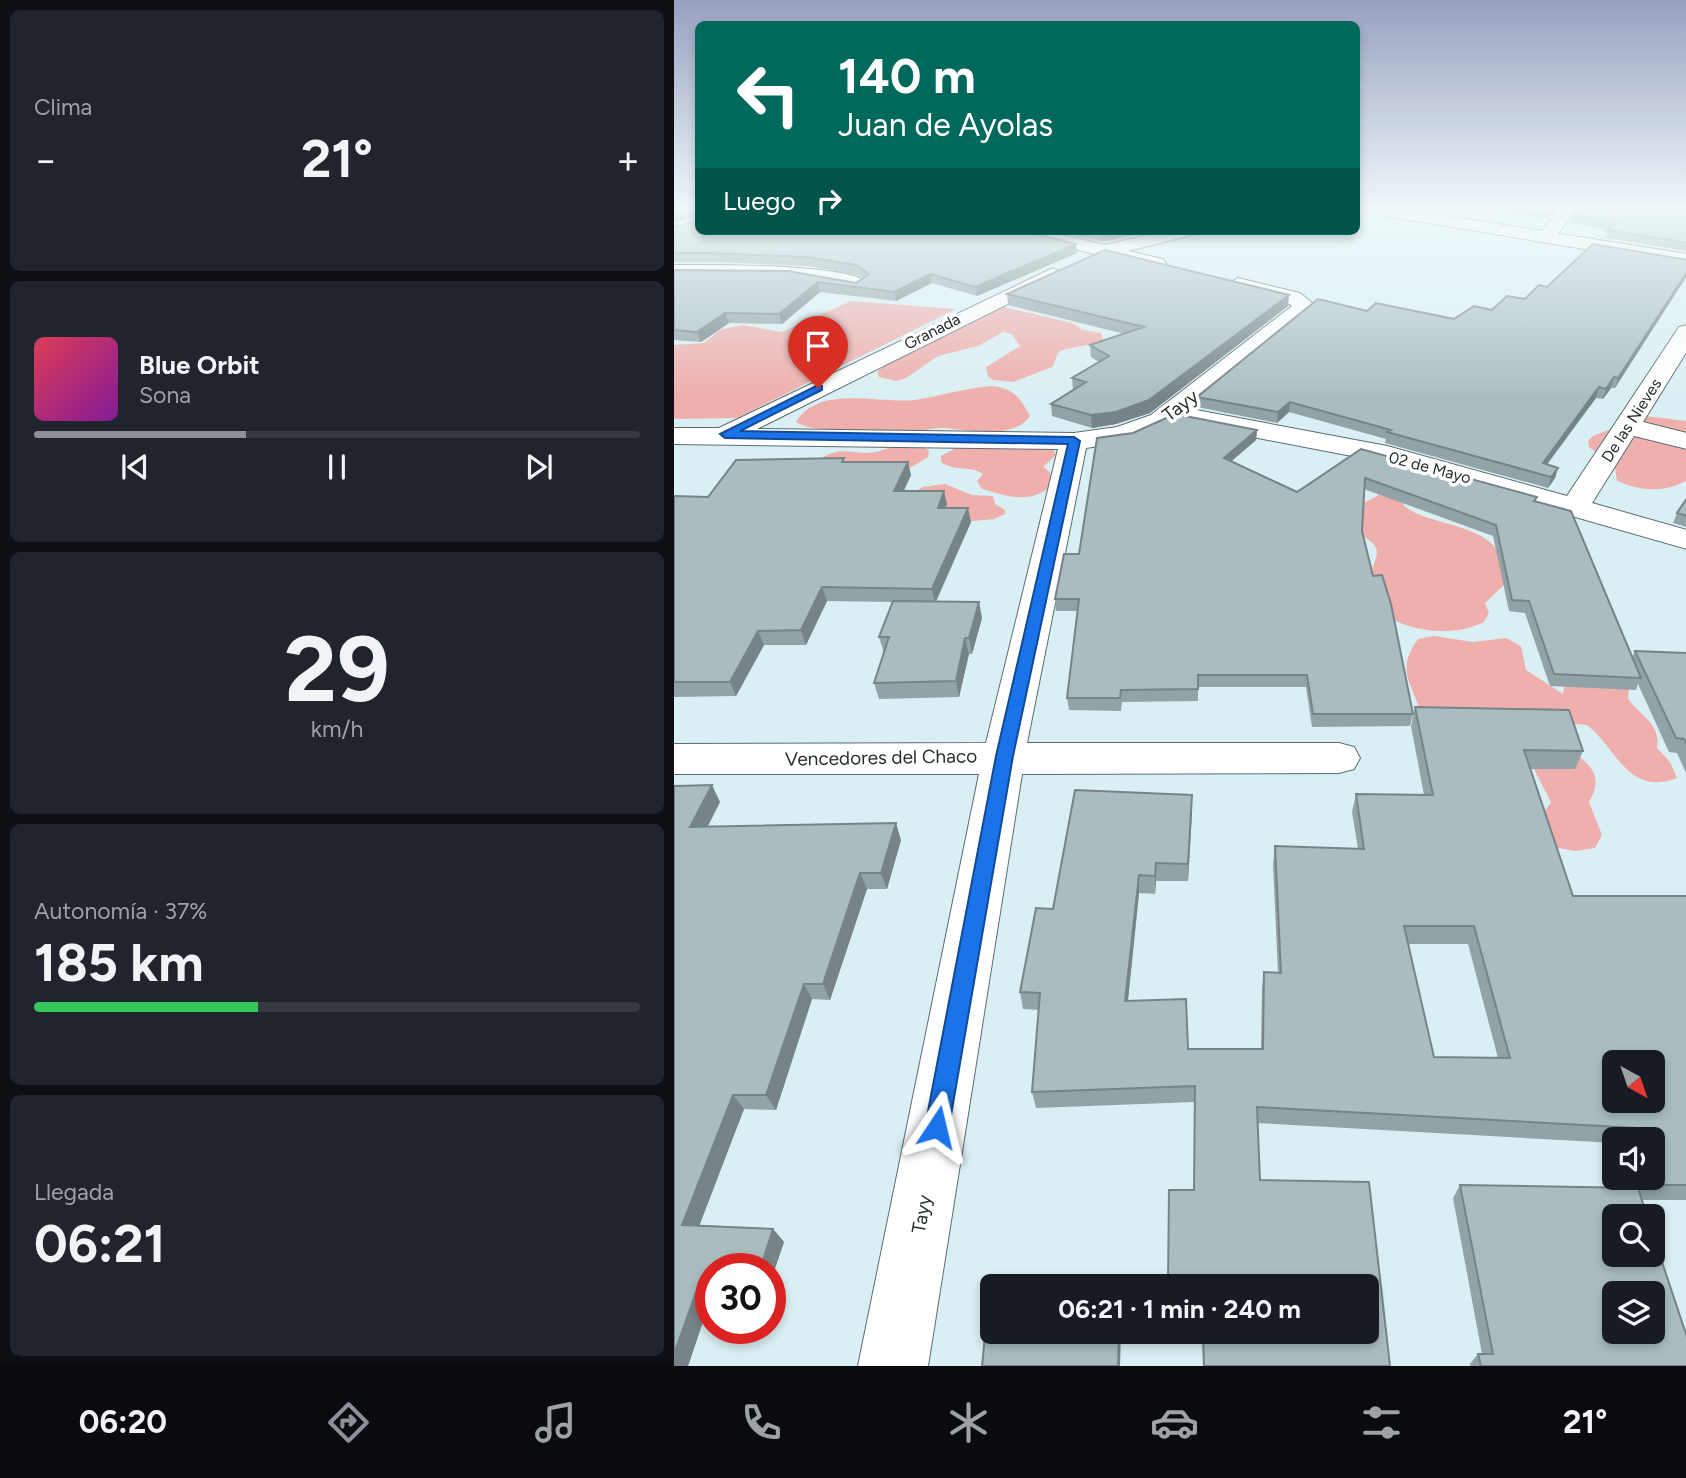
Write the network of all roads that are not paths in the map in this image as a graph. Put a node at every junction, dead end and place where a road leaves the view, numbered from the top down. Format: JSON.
{"nodes":[{"id":1,"x":761,"y":272,"type":"edge"},
{"id":2,"x":1056,"y":272,"type":"edge"},
{"id":3,"x":1212,"y":277,"type":"edge"},
{"id":4,"x":859,"y":284,"type":"edge"},
{"id":5,"x":1686,"y":332,"type":"edge"},
{"id":6,"x":1170,"y":413,"type":"junction"},
{"id":7,"x":1628,"y":426,"type":"junction"},
{"id":8,"x":725,"y":434,"type":"junction"},
{"id":9,"x":674,"y":436,"type":"edge"},
{"id":10,"x":1074,"y":441,"type":"junction"},
{"id":11,"x":1686,"y":441,"type":"edge"},
{"id":12,"x":1575,"y":507,"type":"junction"},
{"id":13,"x":1686,"y":540,"type":"edge"},
{"id":14,"x":1005,"y":756,"type":"junction"},
{"id":15,"x":1339,"y":758,"type":"dead end"},
{"id":16,"x":674,"y":759,"type":"edge"},
{"id":17,"x":893,"y":1366,"type":"edge"}],
"edges":[{"from":1,"to":4,"type":"street"},
{"from":2,"to":8,"type":"street","name":"Granada"},
{"from":3,"to":6,"type":"street","name":"Tayy"},
{"from":5,"to":7,"type":"street","name":"De las Nieves"},
{"from":6,"to":10,"type":"street","name":"Tayy"},
{"from":6,"to":12,"type":"street","name":"02 de Mayo"},
{"from":7,"to":11,"type":"street"},
{"from":7,"to":12,"type":"street","name":"De las Nieves"},
{"from":8,"to":9,"type":"street"},
{"from":8,"to":10,"type":"street"},
{"from":10,"to":14,"type":"street","name":"Tayy"},
{"from":12,"to":13,"type":"street","name":"02 de Mayo"},
{"from":14,"to":15,"type":"street","name":"Vencedores del Chaco"},
{"from":14,"to":16,"type":"street","name":"Vencedores del Chaco"},
{"from":14,"to":17,"type":"street","name":"Tayy"}]}
